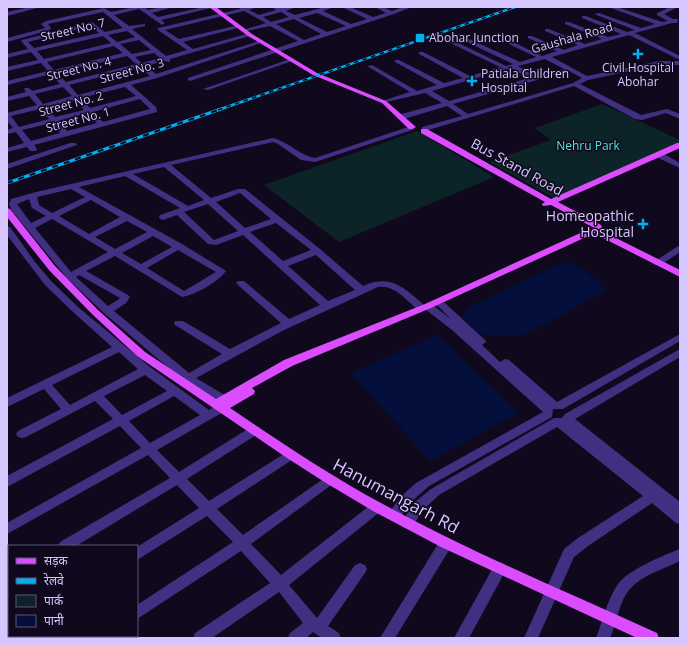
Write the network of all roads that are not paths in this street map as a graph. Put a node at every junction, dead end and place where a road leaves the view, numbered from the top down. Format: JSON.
{"nodes":[{"id":1,"x":38,"y":7,"type":"edge"},
{"id":2,"x":141,"y":7,"type":"edge"},
{"id":3,"x":170,"y":7,"type":"edge"},
{"id":4,"x":212,"y":7,"type":"edge"},
{"id":5,"x":254,"y":7,"type":"edge"},
{"id":6,"x":275,"y":7,"type":"edge"},
{"id":7,"x":293,"y":7,"type":"edge"},
{"id":8,"x":331,"y":7,"type":"edge"},
{"id":9,"x":345,"y":7,"type":"edge"},
{"id":10,"x":378,"y":7,"type":"edge"},
{"id":11,"x":408,"y":7,"type":"edge"},
{"id":12,"x":611,"y":7,"type":"edge"},
{"id":13,"x":675,"y":7,"type":"edge"},
{"id":14,"x":680,"y":7,"type":"edge"},
{"id":15,"x":243,"y":8,"type":"edge"},
{"id":16,"x":282,"y":10,"type":"junction"},
{"id":17,"x":318,"y":11,"type":"junction"},
{"id":18,"x":147,"y":12,"type":"junction"},
{"id":19,"x":392,"y":13,"type":"junction"},
{"id":20,"x":7,"y":14,"type":"edge"},
{"id":21,"x":110,"y":14,"type":"junction"},
{"id":22,"x":597,"y":14,"type":"dead end"},
{"id":23,"x":222,"y":15,"type":"junction"},
{"id":24,"x":80,"y":16,"type":"junction"},
{"id":25,"x":258,"y":17,"type":"junction"},
{"id":26,"x":42,"y":18,"type":"dead end"},
{"id":27,"x":296,"y":18,"type":"junction"},
{"id":28,"x":373,"y":18,"type":"junction"},
{"id":29,"x":584,"y":18,"type":"dead end"},
{"id":30,"x":157,"y":19,"type":"junction"},
{"id":31,"x":233,"y":22,"type":"junction"},
{"id":32,"x":678,"y":22,"type":"edge"},
{"id":33,"x":567,"y":23,"type":"dead end"},
{"id":34,"x":271,"y":24,"type":"junction"},
{"id":35,"x":661,"y":24,"type":"junction"},
{"id":36,"x":143,"y":25,"type":"dead end"},
{"id":37,"x":351,"y":26,"type":"junction"},
{"id":38,"x":167,"y":27,"type":"junction"},
{"id":39,"x":128,"y":28,"type":"junction"},
{"id":40,"x":69,"y":30,"type":"junction"},
{"id":41,"x":547,"y":30,"type":"dead end"},
{"id":42,"x":640,"y":30,"type":"junction"},
{"id":43,"x":245,"y":31,"type":"junction"},
{"id":44,"x":104,"y":34,"type":"junction"},
{"id":45,"x":326,"y":34,"type":"junction"},
{"id":46,"x":628,"y":34,"type":"junction"},
{"id":47,"x":456,"y":35,"type":"dead end"},
{"id":48,"x":172,"y":36,"type":"junction"},
{"id":49,"x":530,"y":37,"type":"dead end"},
{"id":50,"x":140,"y":38,"type":"junction"},
{"id":51,"x":446,"y":39,"type":"dead end"},
{"id":52,"x":7,"y":40,"type":"edge"},
{"id":53,"x":79,"y":40,"type":"junction"},
{"id":54,"x":607,"y":40,"type":"junction"},
{"id":55,"x":178,"y":41,"type":"junction"},
{"id":56,"x":302,"y":41,"type":"junction"},
{"id":57,"x":261,"y":42,"type":"junction"},
{"id":58,"x":512,"y":43,"type":"dead end"},
{"id":59,"x":116,"y":44,"type":"junction"},
{"id":60,"x":585,"y":46,"type":"junction"},
{"id":61,"x":32,"y":50,"type":"junction"},
{"id":62,"x":90,"y":50,"type":"junction"},
{"id":63,"x":275,"y":50,"type":"junction"},
{"id":64,"x":156,"y":51,"type":"junction"},
{"id":65,"x":192,"y":51,"type":"junction"},
{"id":66,"x":564,"y":52,"type":"junction"},
{"id":67,"x":421,"y":53,"type":"dead end"},
{"id":68,"x":130,"y":55,"type":"junction"},
{"id":69,"x":7,"y":56,"type":"edge"},
{"id":70,"x":544,"y":57,"type":"junction"},
{"id":71,"x":165,"y":58,"type":"junction"},
{"id":72,"x":680,"y":58,"type":"edge"},
{"id":73,"x":292,"y":60,"type":"junction"},
{"id":74,"x":43,"y":61,"type":"junction"},
{"id":75,"x":397,"y":61,"type":"dead end"},
{"id":76,"x":680,"y":63,"type":"edge"},
{"id":77,"x":141,"y":65,"type":"junction"},
{"id":78,"x":370,"y":66,"type":"dead end"},
{"id":79,"x":512,"y":66,"type":"junction"},
{"id":80,"x":8,"y":68,"type":"edge"},
{"id":81,"x":570,"y":69,"type":"junction"},
{"id":82,"x":177,"y":70,"type":"junction"},
{"id":83,"x":53,"y":72,"type":"junction"},
{"id":84,"x":154,"y":77,"type":"junction"},
{"id":85,"x":468,"y":78,"type":"junction"},
{"id":86,"x":190,"y":79,"type":"junction"},
{"id":87,"x":535,"y":79,"type":"junction"},
{"id":88,"x":584,"y":79,"type":"junction"},
{"id":89,"x":20,"y":80,"type":"junction"},
{"id":90,"x":7,"y":83,"type":"edge"},
{"id":91,"x":64,"y":84,"type":"junction"},
{"id":92,"x":126,"y":84,"type":"junction"},
{"id":93,"x":575,"y":84,"type":"junction"},
{"id":94,"x":442,"y":85,"type":"junction"},
{"id":95,"x":206,"y":89,"type":"junction"},
{"id":96,"x":426,"y":90,"type":"junction"},
{"id":97,"x":30,"y":93,"type":"junction"},
{"id":98,"x":416,"y":93,"type":"junction"},
{"id":99,"x":214,"y":94,"type":"dead end"},
{"id":100,"x":76,"y":97,"type":"junction"},
{"id":101,"x":141,"y":97,"type":"junction"},
{"id":102,"x":7,"y":99,"type":"edge"},
{"id":103,"x":447,"y":103,"type":"junction"},
{"id":104,"x":386,"y":104,"type":"junction"},
{"id":105,"x":41,"y":106,"type":"junction"},
{"id":106,"x":88,"y":110,"type":"junction"},
{"id":107,"x":7,"y":115,"type":"edge"},
{"id":108,"x":465,"y":115,"type":"junction"},
{"id":109,"x":403,"y":116,"type":"junction"},
{"id":110,"x":680,"y":117,"type":"edge"},
{"id":111,"x":53,"y":120,"type":"junction"},
{"id":112,"x":102,"y":125,"type":"junction"},
{"id":113,"x":17,"y":129,"type":"junction"},
{"id":114,"x":419,"y":129,"type":"junction"},
{"id":115,"x":7,"y":132,"type":"edge"},
{"id":116,"x":66,"y":135,"type":"junction"},
{"id":117,"x":29,"y":144,"type":"junction"},
{"id":118,"x":72,"y":145,"type":"dead end"},
{"id":119,"x":680,"y":145,"type":"edge"},
{"id":120,"x":680,"y":149,"type":"edge"},
{"id":121,"x":7,"y":150,"type":"edge"},
{"id":122,"x":38,"y":156,"type":"junction"},
{"id":123,"x":661,"y":156,"type":"junction"},
{"id":124,"x":166,"y":165,"type":"junction"},
{"id":125,"x":7,"y":166,"type":"edge"},
{"id":126,"x":680,"y":166,"type":"edge"},
{"id":127,"x":128,"y":175,"type":"junction"},
{"id":128,"x":72,"y":186,"type":"junction"},
{"id":129,"x":32,"y":195,"type":"junction"},
{"id":130,"x":92,"y":197,"type":"junction"},
{"id":131,"x":210,"y":201,"type":"junction"},
{"id":132,"x":10,"y":202,"type":"edge"},
{"id":133,"x":551,"y":204,"type":"junction"},
{"id":134,"x":184,"y":210,"type":"junction"},
{"id":135,"x":7,"y":211,"type":"edge"},
{"id":136,"x":52,"y":216,"type":"junction"},
{"id":137,"x":127,"y":216,"type":"junction"},
{"id":138,"x":163,"y":217,"type":"dead end"},
{"id":139,"x":278,"y":219,"type":"junction"},
{"id":140,"x":29,"y":227,"type":"junction"},
{"id":141,"x":243,"y":231,"type":"junction"},
{"id":142,"x":597,"y":231,"type":"junction"},
{"id":143,"x":154,"y":232,"type":"junction"},
{"id":144,"x":9,"y":235,"type":"edge"},
{"id":145,"x":89,"y":237,"type":"junction"},
{"id":146,"x":179,"y":246,"type":"junction"},
{"id":147,"x":680,"y":248,"type":"edge"},
{"id":148,"x":317,"y":251,"type":"junction"},
{"id":149,"x":116,"y":253,"type":"junction"},
{"id":150,"x":660,"y":262,"type":"junction"},
{"id":151,"x":281,"y":265,"type":"junction"},
{"id":152,"x":141,"y":268,"type":"junction"},
{"id":153,"x":680,"y":268,"type":"edge"},
{"id":154,"x":79,"y":271,"type":"junction"},
{"id":155,"x":680,"y":274,"type":"edge"},
{"id":156,"x":70,"y":276,"type":"junction"},
{"id":157,"x":241,"y":283,"type":"dead end"},
{"id":158,"x":361,"y":290,"type":"junction"},
{"id":159,"x":326,"y":305,"type":"junction"},
{"id":160,"x":442,"y":305,"type":"junction"},
{"id":161,"x":427,"y":308,"type":"junction"},
{"id":162,"x":107,"y":311,"type":"junction"},
{"id":163,"x":179,"y":323,"type":"dead end"},
{"id":164,"x":287,"y":323,"type":"junction"},
{"id":165,"x":460,"y":327,"type":"junction"},
{"id":166,"x":680,"y":337,"type":"edge"},
{"id":167,"x":120,"y":347,"type":"junction"},
{"id":168,"x":680,"y":352,"type":"edge"},
{"id":169,"x":229,"y":354,"type":"junction"},
{"id":170,"x":146,"y":370,"type":"junction"},
{"id":171,"x":188,"y":378,"type":"junction"},
{"id":172,"x":45,"y":384,"type":"junction"},
{"id":173,"x":175,"y":391,"type":"junction"},
{"id":174,"x":96,"y":395,"type":"junction"},
{"id":175,"x":7,"y":403,"type":"edge"},
{"id":176,"x":222,"y":404,"type":"junction"},
{"id":177,"x":68,"y":410,"type":"junction"},
{"id":178,"x":558,"y":413,"type":"junction"},
{"id":179,"x":208,"y":415,"type":"junction"},
{"id":180,"x":121,"y":421,"type":"junction"},
{"id":181,"x":255,"y":430,"type":"junction"},
{"id":182,"x":22,"y":434,"type":"dead end"},
{"id":183,"x":150,"y":449,"type":"junction"},
{"id":184,"x":480,"y":452,"type":"junction"},
{"id":185,"x":291,"y":455,"type":"junction"},
{"id":186,"x":489,"y":461,"type":"junction"},
{"id":187,"x":9,"y":478,"type":"edge"},
{"id":188,"x":179,"y":478,"type":"junction"},
{"id":189,"x":330,"y":480,"type":"junction"},
{"id":190,"x":653,"y":496,"type":"junction"},
{"id":191,"x":377,"y":507,"type":"junction"},
{"id":192,"x":209,"y":509,"type":"junction"},
{"id":193,"x":680,"y":509,"type":"edge"},
{"id":194,"x":394,"y":516,"type":"junction"},
{"id":195,"x":680,"y":519,"type":"edge"},
{"id":196,"x":408,"y":523,"type":"junction"},
{"id":197,"x":7,"y":529,"type":"edge"},
{"id":198,"x":242,"y":543,"type":"junction"},
{"id":199,"x":446,"y":543,"type":"junction"},
{"id":200,"x":67,"y":545,"type":"edge"},
{"id":201,"x":138,"y":553,"type":"edge"},
{"id":202,"x":680,"y":555,"type":"edge"},
{"id":203,"x":500,"y":568,"type":"junction"},
{"id":204,"x":360,"y":569,"type":"dead end"},
{"id":205,"x":280,"y":584,"type":"junction"},
{"id":206,"x":552,"y":592,"type":"junction"},
{"id":207,"x":138,"y":612,"type":"edge"},
{"id":208,"x":611,"y":620,"type":"junction"},
{"id":209,"x":315,"y":626,"type":"junction"},
{"id":210,"x":200,"y":638,"type":"edge"},
{"id":211,"x":295,"y":638,"type":"edge"},
{"id":212,"x":334,"y":638,"type":"edge"},
{"id":213,"x":387,"y":638,"type":"edge"},
{"id":214,"x":461,"y":638,"type":"edge"},
{"id":215,"x":531,"y":638,"type":"edge"},
{"id":216,"x":604,"y":638,"type":"edge"},
{"id":217,"x":652,"y":638,"type":"edge"}],
"edges":[{"from":1,"to":20,"type":"street"},
{"from":2,"to":18,"type":"street"},
{"from":2,"to":21,"type":"street"},
{"from":3,"to":18,"type":"street"},
{"from":4,"to":23,"type":"main road"},
{"from":4,"to":30,"type":"street"},
{"from":5,"to":15,"type":"street"},
{"from":6,"to":16,"type":"street"},
{"from":7,"to":16,"type":"street"},
{"from":8,"to":17,"type":"street"},
{"from":9,"to":28,"type":"street"},
{"from":10,"to":19,"type":"street"},
{"from":11,"to":19,"type":"street"},
{"from":12,"to":35,"type":"street"},
{"from":13,"to":32,"type":"street"},
{"from":14,"to":32,"type":"street"},
{"from":15,"to":23,"type":"street"},
{"from":15,"to":25,"type":"street"},
{"from":16,"to":25,"type":"street"},
{"from":16,"to":27,"type":"street"},
{"from":17,"to":27,"type":"street"},
{"from":17,"to":37,"type":"street"},
{"from":18,"to":30,"type":"street"},
{"from":19,"to":28,"type":"street"},
{"from":21,"to":24,"type":"street"},
{"from":21,"to":39,"type":"street"},
{"from":22,"to":42,"type":"street"},
{"from":23,"to":31,"type":"main road"},
{"from":23,"to":38,"type":"street"},
{"from":24,"to":26,"type":"street"},
{"from":24,"to":52,"type":"street"},
{"from":25,"to":34,"type":"street"},
{"from":27,"to":34,"type":"street"},
{"from":27,"to":45,"type":"street"},
{"from":28,"to":37,"type":"street"},
{"from":29,"to":46,"type":"street"},
{"from":30,"to":38,"type":"street"},
{"from":31,"to":43,"type":"main road"},
{"from":31,"to":48,"type":"street"},
{"from":32,"to":35,"type":"street","name":"Gaushala Road"},
{"from":33,"to":54,"type":"street"},
{"from":34,"to":43,"type":"street"},
{"from":34,"to":56,"type":"street"},
{"from":35,"to":42,"type":"street","name":"Gaushala Road"},
{"from":36,"to":39,"type":"street","name":"Street No. 7"},
{"from":37,"to":45,"type":"street"},
{"from":38,"to":48,"type":"street"},
{"from":39,"to":44,"type":"street","name":"Street No. 7"},
{"from":39,"to":50,"type":"street"},
{"from":40,"to":44,"type":"street"},
{"from":40,"to":53,"type":"street"},
{"from":40,"to":61,"type":"street"},
{"from":41,"to":60,"type":"street"},
{"from":42,"to":46,"type":"street","name":"Gaushala Road"},
{"from":43,"to":55,"type":"street"},
{"from":43,"to":57,"type":"main road"},
{"from":43,"to":65,"type":"street","name":"Street No. 4"},
{"from":44,"to":53,"type":"street","name":"Street No. 7"},
{"from":44,"to":59,"type":"street"},
{"from":45,"to":56,"type":"street"},
{"from":46,"to":54,"type":"street","name":"Gaushala Road"},
{"from":46,"to":72,"type":"street"},
{"from":47,"to":79,"type":"street"},
{"from":48,"to":55,"type":"street"},
{"from":49,"to":66,"type":"street"},
{"from":50,"to":59,"type":"street"},
{"from":50,"to":64,"type":"street"},
{"from":51,"to":79,"type":"street"},
{"from":53,"to":61,"type":"street","name":"Street No. 7"},
{"from":53,"to":62,"type":"street"},
{"from":54,"to":60,"type":"street","name":"Gaushala Road"},
{"from":55,"to":65,"type":"street"},
{"from":56,"to":63,"type":"street"},
{"from":57,"to":63,"type":"main road"},
{"from":57,"to":82,"type":"street","name":"Street No. 3"},
{"from":58,"to":70,"type":"street"},
{"from":59,"to":62,"type":"street"},
{"from":59,"to":68,"type":"street"},
{"from":60,"to":66,"type":"street","name":"Gaushala Road"},
{"from":61,"to":69,"type":"street","name":"Street No. 7"},
{"from":61,"to":74,"type":"street"},
{"from":62,"to":74,"type":"street"},
{"from":63,"to":73,"type":"main road"},
{"from":63,"to":86,"type":"street"},
{"from":64,"to":68,"type":"street"},
{"from":64,"to":71,"type":"street"},
{"from":65,"to":71,"type":"street","name":"Street No. 4"},
{"from":66,"to":70,"type":"street","name":"Gaushala Road"},
{"from":67,"to":85,"type":"street"},
{"from":68,"to":77,"type":"street"},
{"from":68,"to":83,"type":"street"},
{"from":70,"to":79,"type":"street","name":"Gaushala Road"},
{"from":70,"to":81,"type":"street"},
{"from":71,"to":77,"type":"street","name":"Street No. 4"},
{"from":71,"to":82,"type":"street"},
{"from":73,"to":95,"type":"street"},
{"from":73,"to":104,"type":"main road"},
{"from":74,"to":80,"type":"street"},
{"from":74,"to":83,"type":"street"},
{"from":75,"to":94,"type":"street"},
{"from":76,"to":88,"type":"street"},
{"from":77,"to":84,"type":"street"},
{"from":77,"to":91,"type":"street","name":"Street No. 4"},
{"from":78,"to":98,"type":"street"},
{"from":79,"to":85,"type":"street","name":"Gaushala Road"},
{"from":79,"to":87,"type":"street"},
{"from":80,"to":89,"type":"street"},
{"from":81,"to":87,"type":"street"},
{"from":81,"to":88,"type":"street"},
{"from":82,"to":84,"type":"street","name":"Street No. 3"},
{"from":82,"to":86,"type":"street"},
{"from":83,"to":89,"type":"street"},
{"from":83,"to":91,"type":"street"},
{"from":84,"to":92,"type":"street","name":"Street No. 3"},
{"from":85,"to":94,"type":"street","name":"Gaushala Road"},
{"from":86,"to":95,"type":"street"},
{"from":87,"to":103,"type":"street"},
{"from":88,"to":93,"type":"street"},
{"from":88,"to":108,"type":"street"},
{"from":89,"to":90,"type":"street"},
{"from":89,"to":97,"type":"street"},
{"from":91,"to":97,"type":"street","name":"Street No. 4"},
{"from":91,"to":100,"type":"street"},
{"from":92,"to":100,"type":"street","name":"Street No. 3"},
{"from":92,"to":101,"type":"street"},
{"from":93,"to":108,"type":"street"},
{"from":93,"to":110,"type":"street"},
{"from":94,"to":96,"type":"street","name":"Gaushala Road"},
{"from":95,"to":99,"type":"street"},
{"from":96,"to":98,"type":"street","name":"Gaushala Road"},
{"from":96,"to":103,"type":"street"},
{"from":97,"to":102,"type":"street","name":"Street No. 4"},
{"from":97,"to":105,"type":"street"},
{"from":98,"to":104,"type":"street","name":"Gaushala Road"},
{"from":100,"to":105,"type":"street","name":"Street No. 3"},
{"from":100,"to":106,"type":"street"},
{"from":101,"to":106,"type":"street","name":"Street No. 2"},
{"from":101,"to":112,"type":"street","name":"Street No. 1"},
{"from":103,"to":108,"type":"street"},
{"from":103,"to":109,"type":"street"},
{"from":104,"to":109,"type":"main road","name":"Bus Stand Road"},
{"from":105,"to":107,"type":"street","name":"Street No. 3"},
{"from":105,"to":111,"type":"street"},
{"from":106,"to":111,"type":"street","name":"Street No. 2"},
{"from":106,"to":112,"type":"street"},
{"from":107,"to":113,"type":"street"},
{"from":108,"to":114,"type":"street"},
{"from":109,"to":114,"type":"main road","name":"Bus Stand Road"},
{"from":111,"to":113,"type":"street","name":"Street No. 2"},
{"from":111,"to":116,"type":"street"},
{"from":112,"to":116,"type":"street","name":"Street No. 1"},
{"from":113,"to":115,"type":"street","name":"Street No. 2"},
{"from":113,"to":117,"type":"street"},
{"from":114,"to":124,"type":"street"},
{"from":114,"to":133,"type":"main road","name":"Bus Stand Road"},
{"from":116,"to":117,"type":"street","name":"Street No. 1"},
{"from":117,"to":121,"type":"street","name":"Street No. 1"},
{"from":117,"to":122,"type":"street"},
{"from":118,"to":122,"type":"street"},
{"from":119,"to":123,"type":"main road"},
{"from":120,"to":123,"type":"main road"},
{"from":122,"to":125,"type":"street"},
{"from":123,"to":126,"type":"street"},
{"from":123,"to":133,"type":"main road"},
{"from":124,"to":127,"type":"street"},
{"from":124,"to":131,"type":"street"},
{"from":127,"to":128,"type":"street"},
{"from":127,"to":134,"type":"street"},
{"from":128,"to":129,"type":"street"},
{"from":128,"to":130,"type":"street"},
{"from":129,"to":132,"type":"street"},
{"from":129,"to":136,"type":"street"},
{"from":130,"to":136,"type":"street"},
{"from":130,"to":137,"type":"street"},
{"from":131,"to":134,"type":"street"},
{"from":131,"to":139,"type":"street"},
{"from":131,"to":141,"type":"street"},
{"from":132,"to":140,"type":"street"},
{"from":133,"to":142,"type":"main road","name":"Bus Stand Road"},
{"from":134,"to":138,"type":"street"},
{"from":134,"to":141,"type":"street"},
{"from":135,"to":176,"type":"main road","name":"Hanumangarh Rd"},
{"from":136,"to":140,"type":"street"},
{"from":136,"to":145,"type":"street"},
{"from":137,"to":143,"type":"street"},
{"from":137,"to":145,"type":"street"},
{"from":139,"to":141,"type":"street"},
{"from":139,"to":148,"type":"street"},
{"from":140,"to":156,"type":"street"},
{"from":141,"to":151,"type":"street"},
{"from":142,"to":150,"type":"main road","name":"Bus Stand Road"},
{"from":142,"to":160,"type":"main road"},
{"from":142,"to":161,"type":"main road"},
{"from":143,"to":146,"type":"street"},
{"from":143,"to":149,"type":"street"},
{"from":144,"to":167,"type":"street"},
{"from":145,"to":149,"type":"street"},
{"from":146,"to":152,"type":"street"},
{"from":146,"to":152,"type":"street"},
{"from":147,"to":150,"type":"street"},
{"from":148,"to":151,"type":"street"},
{"from":148,"to":158,"type":"street"},
{"from":149,"to":152,"type":"street"},
{"from":149,"to":154,"type":"street"},
{"from":150,"to":153,"type":"main road","name":"Bus Stand Road"},
{"from":150,"to":155,"type":"main road","name":"Bus Stand Road"},
{"from":151,"to":159,"type":"street"},
{"from":154,"to":156,"type":"street"},
{"from":154,"to":162,"type":"street"},
{"from":156,"to":162,"type":"street"},
{"from":157,"to":164,"type":"street"},
{"from":158,"to":159,"type":"street"},
{"from":158,"to":161,"type":"street"},
{"from":159,"to":164,"type":"street"},
{"from":160,"to":161,"type":"main road"},
{"from":160,"to":165,"type":"street"},
{"from":161,"to":165,"type":"street"},
{"from":161,"to":176,"type":"main road"},
{"from":162,"to":171,"type":"street"},
{"from":163,"to":169,"type":"street"},
{"from":164,"to":169,"type":"street"},
{"from":165,"to":178,"type":"street"},
{"from":166,"to":178,"type":"street"},
{"from":167,"to":170,"type":"street"},
{"from":167,"to":172,"type":"street"},
{"from":168,"to":178,"type":"street"},
{"from":169,"to":171,"type":"street"},
{"from":170,"to":173,"type":"street"},
{"from":170,"to":174,"type":"street"},
{"from":171,"to":176,"type":"street"},
{"from":172,"to":175,"type":"street"},
{"from":172,"to":177,"type":"street"},
{"from":173,"to":179,"type":"street"},
{"from":173,"to":180,"type":"street"},
{"from":174,"to":177,"type":"street"},
{"from":174,"to":180,"type":"street"},
{"from":176,"to":179,"type":"street"},
{"from":176,"to":181,"type":"main road","name":"Hanumangarh Rd"},
{"from":177,"to":182,"type":"street"},
{"from":178,"to":184,"type":"street"},
{"from":178,"to":186,"type":"street"},
{"from":178,"to":190,"type":"street"},
{"from":178,"to":193,"type":"street"},
{"from":179,"to":183,"type":"street"},
{"from":180,"to":183,"type":"street"},
{"from":180,"to":187,"type":"street"},
{"from":181,"to":185,"type":"main road","name":"Hanumangarh Rd"},
{"from":181,"to":188,"type":"street"},
{"from":183,"to":188,"type":"street"},
{"from":183,"to":197,"type":"street"},
{"from":184,"to":186,"type":"street"},
{"from":184,"to":194,"type":"street"},
{"from":185,"to":189,"type":"main road","name":"Hanumangarh Rd"},
{"from":185,"to":192,"type":"street"},
{"from":186,"to":196,"type":"street"},
{"from":188,"to":192,"type":"street"},
{"from":188,"to":200,"type":"street"},
{"from":189,"to":191,"type":"main road","name":"Hanumangarh Rd"},
{"from":189,"to":198,"type":"street"},
{"from":190,"to":195,"type":"street"},
{"from":190,"to":206,"type":"street"},
{"from":191,"to":194,"type":"main road","name":"Hanumangarh Rd"},
{"from":191,"to":205,"type":"street"},
{"from":192,"to":198,"type":"street"},
{"from":192,"to":201,"type":"street"},
{"from":194,"to":196,"type":"main road","name":"Hanumangarh Rd"},
{"from":196,"to":199,"type":"main road","name":"Hanumangarh Rd"},
{"from":198,"to":205,"type":"street"},
{"from":198,"to":207,"type":"street"},
{"from":199,"to":203,"type":"main road","name":"Hanumangarh Rd"},
{"from":199,"to":213,"type":"street"},
{"from":202,"to":208,"type":"street"},
{"from":203,"to":206,"type":"main road","name":"Hanumangarh Rd"},
{"from":203,"to":214,"type":"street"},
{"from":204,"to":209,"type":"street"},
{"from":205,"to":209,"type":"street"},
{"from":205,"to":210,"type":"street"},
{"from":206,"to":208,"type":"main road","name":"Hanumangarh Rd"},
{"from":206,"to":215,"type":"street"},
{"from":208,"to":216,"type":"street"},
{"from":208,"to":217,"type":"main road","name":"Hanumangarh Rd"},
{"from":209,"to":211,"type":"street"},
{"from":209,"to":212,"type":"street"}]}
